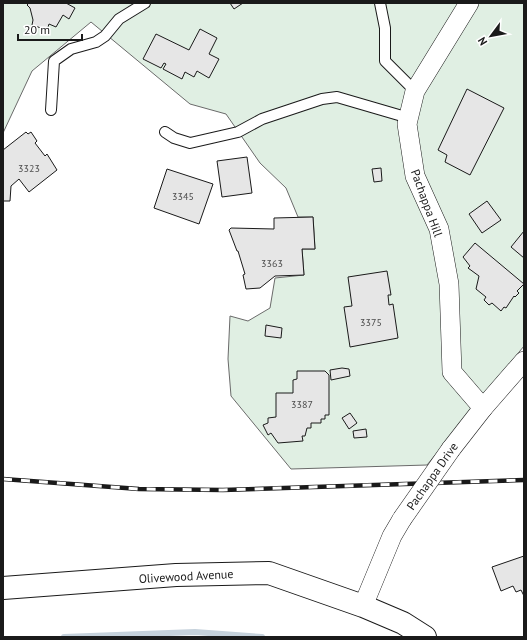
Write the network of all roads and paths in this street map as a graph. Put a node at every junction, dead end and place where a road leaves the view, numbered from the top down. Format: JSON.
{"nodes":[{"id":1,"x":145,"y":3,"type":"edge"},
{"id":2,"x":380,"y":3,"type":"edge"},
{"id":3,"x":469,"y":3,"type":"edge"},
{"id":4,"x":415,"y":91,"type":"junction"},
{"id":5,"x":51,"y":110,"type":"dead end"},
{"id":6,"x":409,"y":118,"type":"junction"},
{"id":7,"x":165,"y":132,"type":"dead end"},
{"id":8,"x":524,"y":361,"type":"edge"},
{"id":9,"x":483,"y":408,"type":"junction"},
{"id":10,"x":3,"y":588,"type":"edge"},
{"id":11,"x":363,"y":606,"type":"junction"},
{"id":12,"x":425,"y":637,"type":"edge"}],
"edges":[{"from":1,"to":5,"type":"lane"},
{"from":2,"to":4,"type":"lane"},
{"from":3,"to":4,"type":"street","name":"Pachappa Hill"},
{"from":4,"to":6,"type":"street","name":"Pachappa Hill"},
{"from":6,"to":7,"type":"lane"},
{"from":6,"to":9,"type":"street","name":"Pachappa Hill"},
{"from":8,"to":9,"type":"street","name":"Pachappa Drive"},
{"from":9,"to":11,"type":"street","name":"Pachappa Drive","bridge":true},
{"from":10,"to":11,"type":"main road","name":"Olivewood Avenue"},
{"from":11,"to":12,"type":"main road","name":"Olivewood Avenue"}]}
